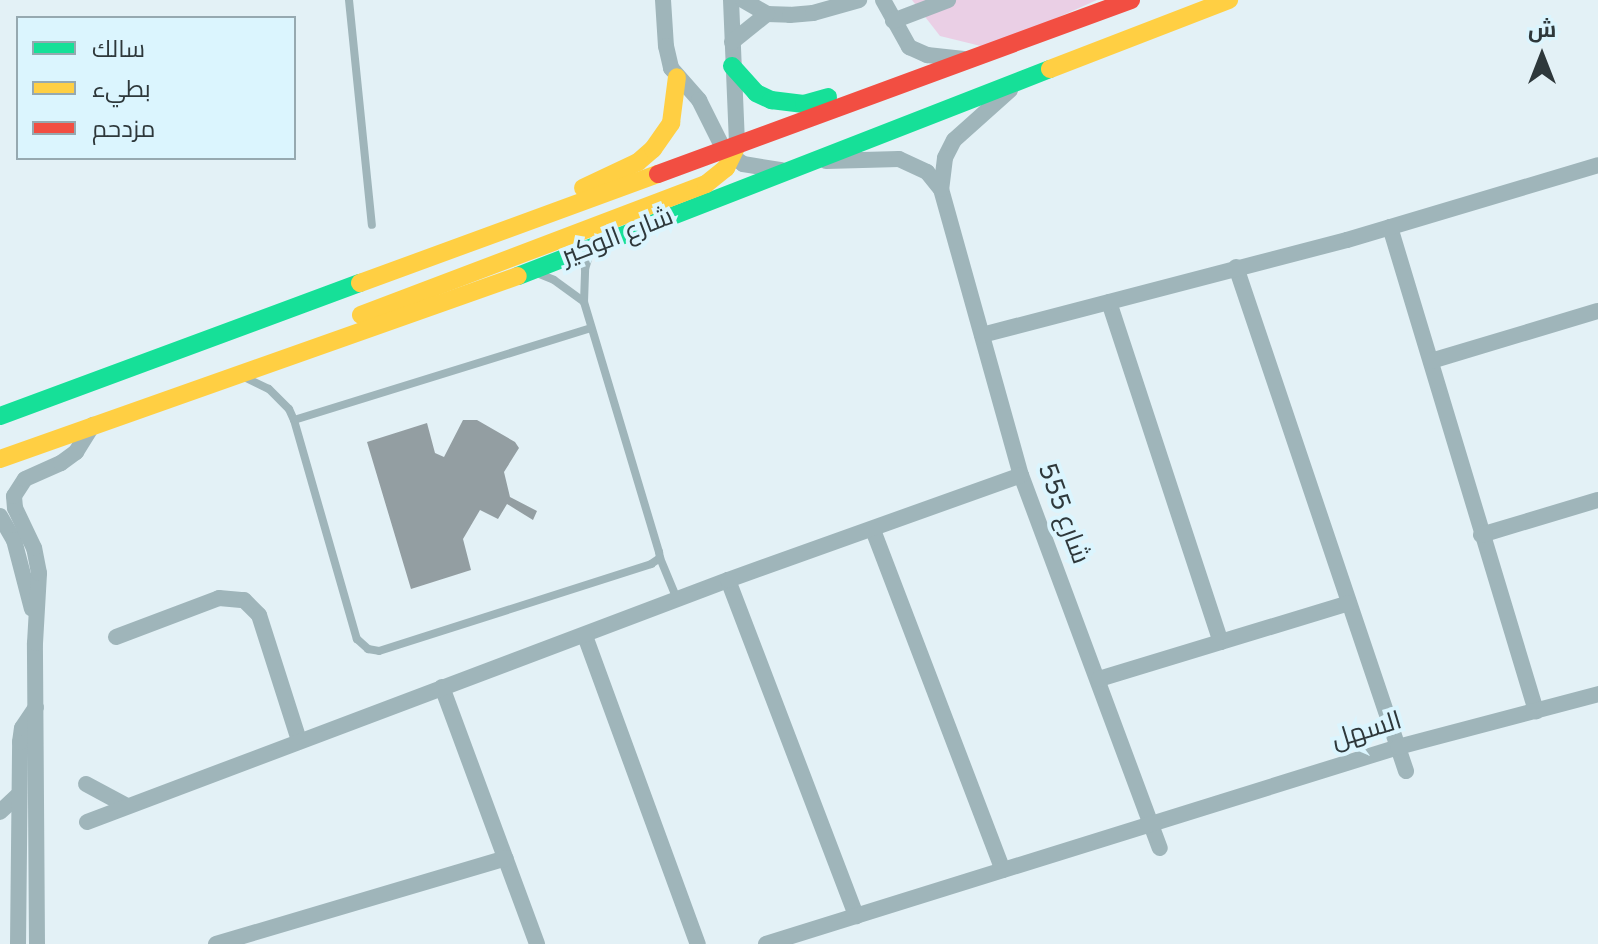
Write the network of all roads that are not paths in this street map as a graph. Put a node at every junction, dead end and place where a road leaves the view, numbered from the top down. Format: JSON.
{"nodes":[{"id":1,"x":349,"y":0,"type":"edge"},
{"id":2,"x":663,"y":0,"type":"edge"},
{"id":3,"x":731,"y":0,"type":"edge"},
{"id":4,"x":743,"y":0,"type":"edge"},
{"id":5,"x":859,"y":0,"type":"edge"},
{"id":6,"x":883,"y":0,"type":"edge"},
{"id":7,"x":948,"y":0,"type":"edge"},
{"id":8,"x":1131,"y":0,"type":"edge"},
{"id":9,"x":1229,"y":0,"type":"edge"},
{"id":10,"x":767,"y":14,"type":"junction"},
{"id":11,"x":893,"y":21,"type":"junction"},
{"id":12,"x":732,"y":42,"type":"junction"},
{"id":13,"x":966,"y":60,"type":"junction"},
{"id":14,"x":732,"y":66,"type":"junction"},
{"id":15,"x":677,"y":77,"type":"junction"},
{"id":16,"x":1025,"y":78,"type":"junction"},
{"id":17,"x":875,"y":92,"type":"junction"},
{"id":18,"x":731,"y":150,"type":"junction"},
{"id":19,"x":812,"y":164,"type":"junction"},
{"id":20,"x":1598,"y":165,"type":"edge"},
{"id":21,"x":941,"y":189,"type":"junction"},
{"id":22,"x":551,"y":213,"type":"junction"},
{"id":23,"x":372,"y":225,"type":"dead end"},
{"id":24,"x":1390,"y":227,"type":"junction"},
{"id":25,"x":591,"y":248,"type":"junction"},
{"id":26,"x":1236,"y":267,"type":"junction"},
{"id":27,"x":531,"y":271,"type":"junction"},
{"id":28,"x":584,"y":302,"type":"junction"},
{"id":29,"x":1109,"y":302,"type":"junction"},
{"id":30,"x":1598,"y":311,"type":"edge"},
{"id":31,"x":591,"y":328,"type":"junction"},
{"id":32,"x":982,"y":335,"type":"junction"},
{"id":33,"x":1431,"y":361,"type":"junction"},
{"id":34,"x":234,"y":375,"type":"junction"},
{"id":35,"x":0,"y":416,"type":"edge"},
{"id":36,"x":294,"y":420,"type":"junction"},
{"id":37,"x":93,"y":425,"type":"junction"},
{"id":38,"x":0,"y":459,"type":"edge"},
{"id":39,"x":1021,"y":475,"type":"junction"},
{"id":40,"x":1598,"y":500,"type":"edge"},
{"id":41,"x":0,"y":516,"type":"edge"},
{"id":42,"x":873,"y":530,"type":"junction"},
{"id":43,"x":1481,"y":535,"type":"junction"},
{"id":44,"x":660,"y":558,"type":"junction"},
{"id":45,"x":728,"y":580,"type":"junction"},
{"id":46,"x":677,"y":600,"type":"junction"},
{"id":47,"x":1349,"y":603,"type":"junction"},
{"id":48,"x":585,"y":636,"type":"junction"},
{"id":49,"x":116,"y":637,"type":"dead end"},
{"id":50,"x":1221,"y":642,"type":"junction"},
{"id":51,"x":35,"y":643,"type":"junction"},
{"id":52,"x":1099,"y":679,"type":"junction"},
{"id":53,"x":442,"y":687,"type":"junction"},
{"id":54,"x":1598,"y":694,"type":"edge"},
{"id":55,"x":36,"y":707,"type":"junction"},
{"id":56,"x":1536,"y":711,"type":"junction"},
{"id":57,"x":299,"y":740,"type":"junction"},
{"id":58,"x":1398,"y":747,"type":"junction"},
{"id":59,"x":1406,"y":771,"type":"dead end"},
{"id":60,"x":86,"y":784,"type":"dead end"},
{"id":61,"x":18,"y":795,"type":"junction"},
{"id":62,"x":125,"y":805,"type":"junction"},
{"id":63,"x":0,"y":812,"type":"edge"},
{"id":64,"x":87,"y":822,"type":"dead end"},
{"id":65,"x":0,"y":823,"type":"edge"},
{"id":66,"x":1152,"y":823,"type":"junction"},
{"id":67,"x":18,"y":840,"type":"junction"},
{"id":68,"x":1160,"y":848,"type":"dead end"},
{"id":69,"x":506,"y":858,"type":"junction"},
{"id":70,"x":1003,"y":870,"type":"junction"},
{"id":71,"x":856,"y":916,"type":"junction"},
{"id":72,"x":21,"y":940,"type":"edge"},
{"id":73,"x":37,"y":944,"type":"edge"},
{"id":74,"x":216,"y":944,"type":"edge"},
{"id":75,"x":537,"y":944,"type":"edge"},
{"id":76,"x":698,"y":944,"type":"edge"},
{"id":77,"x":767,"y":944,"type":"edge"}],
"edges":[{"from":1,"to":23,"type":"lane"},
{"from":2,"to":15,"type":"street"},
{"from":3,"to":12,"type":"street"},
{"from":4,"to":10,"type":"street"},
{"from":5,"to":10,"type":"street"},
{"from":6,"to":11,"type":"street"},
{"from":7,"to":11,"type":"street"},
{"from":8,"to":13,"type":"main road","name":"شارع الوكير"},
{"from":9,"to":16,"type":"main road","name":"شارع الوكير"},
{"from":10,"to":12,"type":"street"},
{"from":11,"to":13,"type":"street"},
{"from":12,"to":14,"type":"street"},
{"from":13,"to":17,"type":"main road","name":"شارع الوكير"},
{"from":14,"to":17,"type":"main road"},
{"from":14,"to":18,"type":"street"},
{"from":15,"to":18,"type":"street"},
{"from":15,"to":22,"type":"main road"},
{"from":16,"to":19,"type":"main road","name":"شارع الوكير"},
{"from":16,"to":21,"type":"street","name":"شارع 555"},
{"from":17,"to":18,"type":"main road","name":"شارع الوكير"},
{"from":18,"to":19,"type":"street"},
{"from":18,"to":22,"type":"main road","name":"شارع الوكير"},
{"from":18,"to":34,"type":"main road"},
{"from":19,"to":21,"type":"street"},
{"from":19,"to":25,"type":"main road","name":"شارع الوكير"},
{"from":20,"to":24,"type":"street"},
{"from":21,"to":32,"type":"street","name":"شارع 555"},
{"from":22,"to":35,"type":"main road","name":"شارع الوكير"},
{"from":24,"to":26,"type":"street"},
{"from":24,"to":33,"type":"street"},
{"from":25,"to":27,"type":"main road","name":"شارع الوكير"},
{"from":25,"to":28,"type":"lane"},
{"from":26,"to":29,"type":"street"},
{"from":26,"to":47,"type":"street"},
{"from":27,"to":28,"type":"lane"},
{"from":27,"to":34,"type":"main road","name":"شارع الوكير"},
{"from":28,"to":31,"type":"lane"},
{"from":29,"to":32,"type":"street"},
{"from":29,"to":50,"type":"street"},
{"from":30,"to":33,"type":"street"},
{"from":31,"to":36,"type":"lane"},
{"from":31,"to":44,"type":"lane"},
{"from":32,"to":39,"type":"street","name":"شارع 555"},
{"from":33,"to":43,"type":"street"},
{"from":34,"to":36,"type":"lane"},
{"from":34,"to":37,"type":"main road","name":"شارع الوكير"},
{"from":36,"to":44,"type":"lane"},
{"from":37,"to":38,"type":"main road","name":"شارع الوكير"},
{"from":37,"to":51,"type":"street"},
{"from":39,"to":42,"type":"street"},
{"from":39,"to":52,"type":"street","name":"شارع 555"},
{"from":40,"to":43,"type":"street"},
{"from":41,"to":51,"type":"street"},
{"from":42,"to":45,"type":"street"},
{"from":42,"to":70,"type":"street"},
{"from":43,"to":56,"type":"street"},
{"from":44,"to":46,"type":"lane"},
{"from":45,"to":46,"type":"street"},
{"from":45,"to":71,"type":"street"},
{"from":46,"to":48,"type":"street"},
{"from":47,"to":50,"type":"street"},
{"from":47,"to":58,"type":"street"},
{"from":48,"to":53,"type":"street"},
{"from":48,"to":76,"type":"street"},
{"from":49,"to":57,"type":"street"},
{"from":50,"to":52,"type":"street"},
{"from":51,"to":55,"type":"street"},
{"from":52,"to":66,"type":"street","name":"شارع 555"},
{"from":53,"to":57,"type":"street"},
{"from":53,"to":69,"type":"street"},
{"from":54,"to":56,"type":"street","name":"السهل"},
{"from":55,"to":61,"type":"street"},
{"from":55,"to":73,"type":"street"},
{"from":56,"to":58,"type":"street","name":"السهل"},
{"from":57,"to":62,"type":"street"},
{"from":58,"to":59,"type":"street"},
{"from":58,"to":66,"type":"street","name":"السهل"},
{"from":60,"to":62,"type":"street"},
{"from":61,"to":63,"type":"street"},
{"from":61,"to":67,"type":"street"},
{"from":62,"to":64,"type":"street"},
{"from":65,"to":67,"type":"street"},
{"from":66,"to":68,"type":"street","name":"شارع 555"},
{"from":66,"to":70,"type":"street","name":"السهل"},
{"from":67,"to":72,"type":"street"},
{"from":69,"to":74,"type":"street"},
{"from":69,"to":75,"type":"street"},
{"from":70,"to":71,"type":"street","name":"السهل"},
{"from":71,"to":77,"type":"street","name":"السهل"}]}
